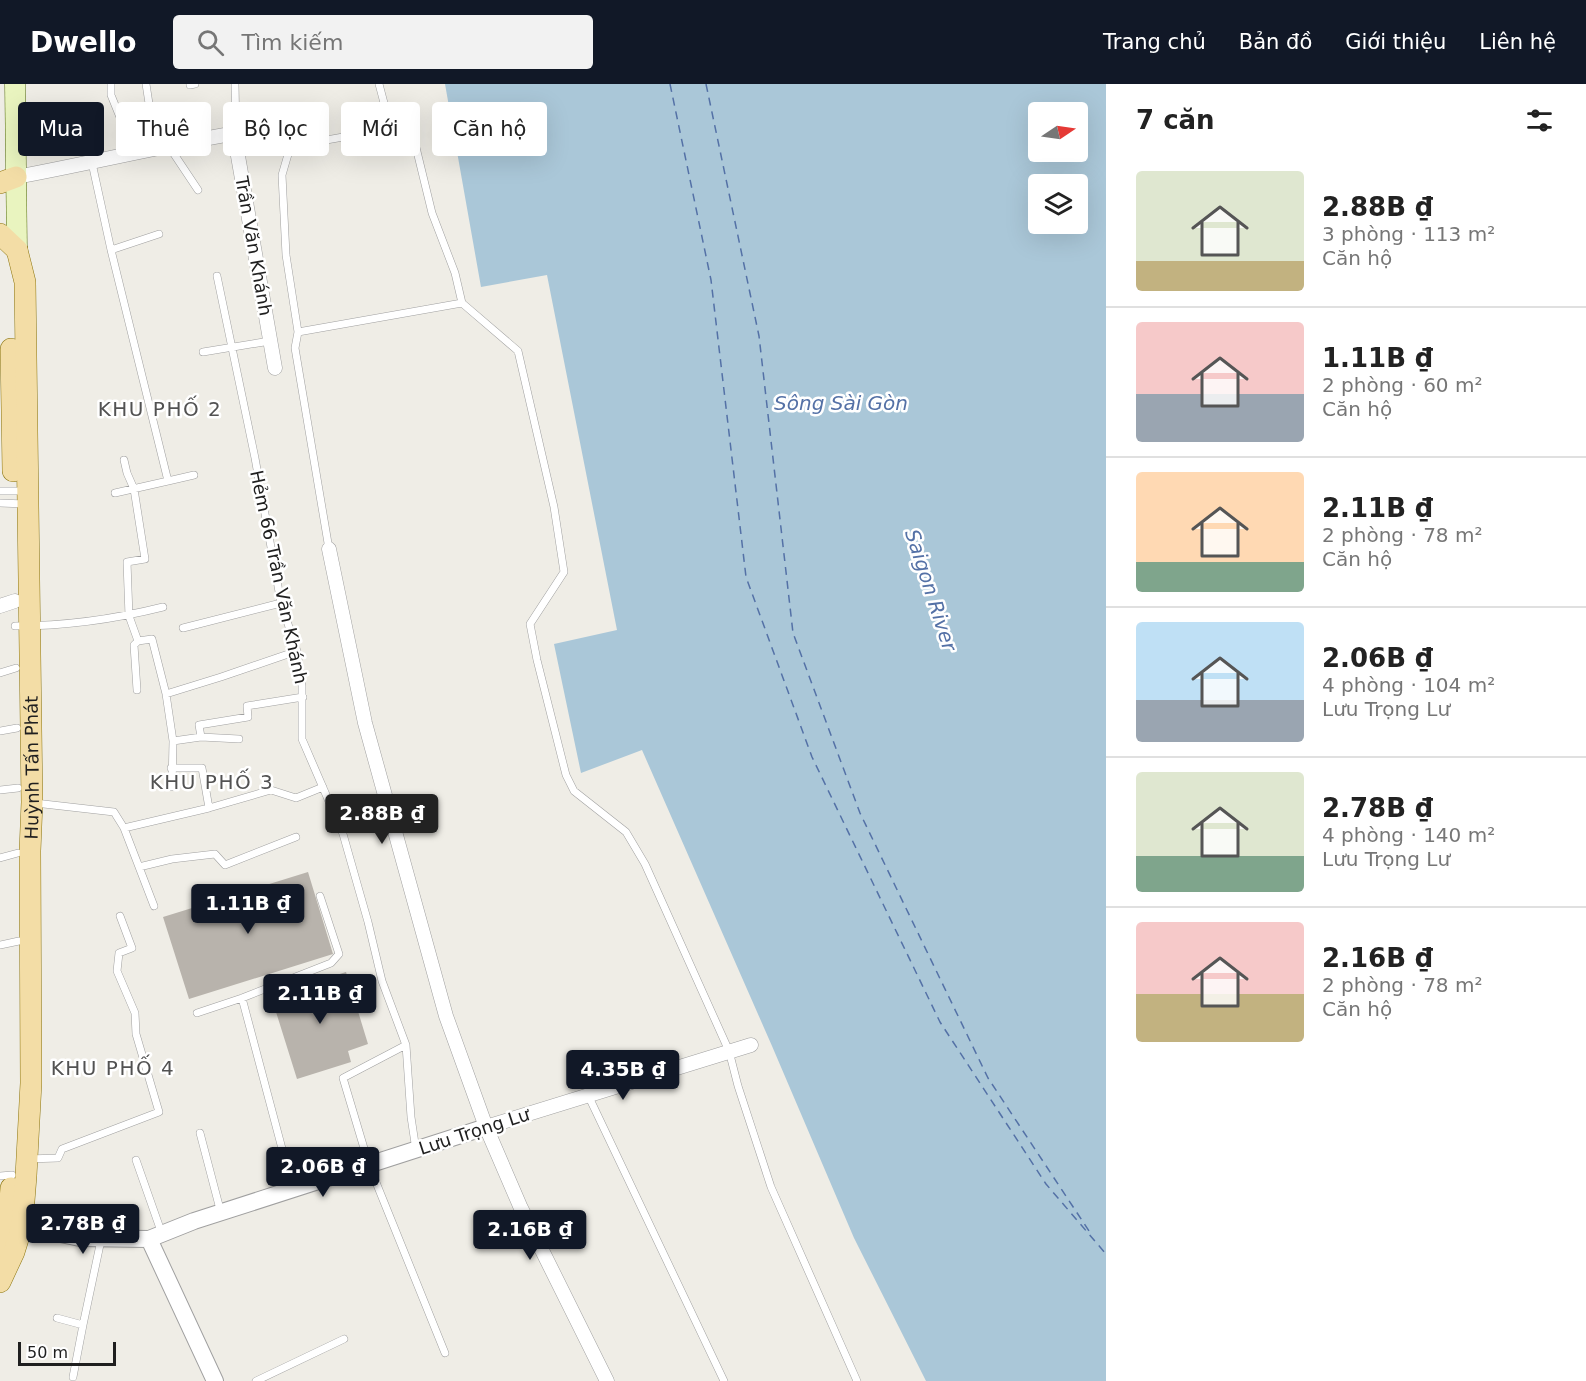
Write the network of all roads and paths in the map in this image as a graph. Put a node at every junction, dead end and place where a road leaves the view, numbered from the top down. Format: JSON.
{"nodes":[{"id":1,"x":15,"y":84,"type":"edge"},
{"id":2,"x":111,"y":84,"type":"edge"},
{"id":3,"x":146,"y":84,"type":"edge"},
{"id":4,"x":236,"y":84,"type":"edge"},
{"id":5,"x":379,"y":84,"type":"edge"},
{"id":6,"x":149,"y":102,"type":"edge"},
{"id":7,"x":236,"y":102,"type":"edge"},
{"id":8,"x":383,"y":102,"type":"edge"},
{"id":9,"x":116,"y":107,"type":"edge"},
{"id":10,"x":341,"y":137,"type":"edge"},
{"id":11,"x":117,"y":156,"type":"edge"},
{"id":12,"x":172,"y":156,"type":"edge"},
{"id":13,"x":240,"y":156,"type":"edge"},
{"id":14,"x":418,"y":156,"type":"edge"},
{"id":15,"x":92,"y":162,"type":"junction"},
{"id":16,"x":8,"y":180,"type":"edge"},
{"id":17,"x":198,"y":190,"type":"dead end"},
{"id":18,"x":0,"y":234,"type":"edge"},
{"id":19,"x":159,"y":234,"type":"dead end"},
{"id":20,"x":17,"y":250,"type":"junction"},
{"id":21,"x":111,"y":250,"type":"junction"},
{"id":22,"x":218,"y":276,"type":"dead end"},
{"id":23,"x":462,"y":303,"type":"junction"},
{"id":24,"x":298,"y":332,"type":"junction"},
{"id":25,"x":270,"y":341,"type":"junction"},
{"id":26,"x":232,"y":346,"type":"junction"},
{"id":27,"x":203,"y":352,"type":"dead end"},
{"id":28,"x":275,"y":368,"type":"dead end"},
{"id":29,"x":6,"y":370,"type":"edge"},
{"id":30,"x":5,"y":422,"type":"edge"},
{"id":31,"x":124,"y":460,"type":"dead end"},
{"id":32,"x":194,"y":475,"type":"dead end"},
{"id":33,"x":168,"y":480,"type":"junction"},
{"id":34,"x":134,"y":489,"type":"junction"},
{"id":35,"x":116,"y":493,"type":"dead end"},
{"id":36,"x":14,"y":497,"type":"edge"},
{"id":37,"x":329,"y":549,"type":"joint"},
{"id":38,"x":281,"y":603,"type":"junction"},
{"id":39,"x":8,"y":604,"type":"edge"},
{"id":40,"x":163,"y":607,"type":"dead end"},
{"id":41,"x":129,"y":616,"type":"junction"},
{"id":42,"x":183,"y":628,"type":"dead end"},
{"id":43,"x":22,"y":635,"type":"junction"},
{"id":44,"x":138,"y":641,"type":"junction"},
{"id":45,"x":297,"y":651,"type":"junction"},
{"id":46,"x":8,"y":670,"type":"edge"},
{"id":47,"x":137,"y":690,"type":"dead end"},
{"id":48,"x":166,"y":694,"type":"junction"},
{"id":49,"x":303,"y":697,"type":"junction"},
{"id":50,"x":8,"y":730,"type":"edge"},
{"id":51,"x":201,"y":737,"type":"junction"},
{"id":52,"x":239,"y":739,"type":"dead end"},
{"id":53,"x":173,"y":741,"type":"junction"},
{"id":54,"x":171,"y":768,"type":"junction"},
{"id":55,"x":171,"y":787,"type":"dead end"},
{"id":56,"x":323,"y":787,"type":"junction"},
{"id":57,"x":16,"y":793,"type":"edge"},
{"id":58,"x":209,"y":808,"type":"junction"},
{"id":59,"x":124,"y":828,"type":"junction"},
{"id":60,"x":296,"y":837,"type":"dead end"},
{"id":61,"x":16,"y":854,"type":"edge"},
{"id":62,"x":139,"y":867,"type":"junction"},
{"id":63,"x":320,"y":896,"type":"dead end"},
{"id":64,"x":154,"y":906,"type":"dead end"},
{"id":65,"x":120,"y":916,"type":"dead end"},
{"id":66,"x":9,"y":943,"type":"edge"},
{"id":67,"x":242,"y":998,"type":"junction"},
{"id":68,"x":197,"y":1013,"type":"dead end"},
{"id":69,"x":406,"y":1045,"type":"junction"},
{"id":70,"x":751,"y":1045,"type":"dead end"},
{"id":71,"x":729,"y":1051,"type":"junction"},
{"id":72,"x":588,"y":1095,"type":"junction"},
{"id":73,"x":486,"y":1126,"type":"junction"},
{"id":74,"x":200,"y":1133,"type":"dead end"},
{"id":75,"x":416,"y":1150,"type":"junction"},
{"id":76,"x":136,"y":1160,"type":"dead end"},
{"id":77,"x":369,"y":1165,"type":"junction"},
{"id":78,"x":16,"y":1172,"type":"edge"},
{"id":79,"x":293,"y":1190,"type":"junction"},
{"id":80,"x":221,"y":1213,"type":"junction"},
{"id":81,"x":15,"y":1224,"type":"junction"},
{"id":82,"x":155,"y":1236,"type":"junction"},
{"id":83,"x":101,"y":1238,"type":"junction"},
{"id":84,"x":0,"y":1250,"type":"edge"},
{"id":85,"x":0,"y":1282,"type":"edge"},
{"id":86,"x":57,"y":1318,"type":"dead end"},
{"id":87,"x":82,"y":1325,"type":"junction"},
{"id":88,"x":344,"y":1339,"type":"dead end"},
{"id":89,"x":445,"y":1353,"type":"dead end"},
{"id":90,"x":73,"y":1377,"type":"dead end"},
{"id":91,"x":215,"y":1381,"type":"edge"},
{"id":92,"x":256,"y":1381,"type":"edge"},
{"id":93,"x":607,"y":1381,"type":"edge"},
{"id":94,"x":724,"y":1381,"type":"edge"},
{"id":95,"x":857,"y":1381,"type":"edge"}],
"edges":[{"from":1,"to":16,"type":"main road","name":"Huỳnh Tấn Phát"},
{"from":2,"to":9,"type":"lane"},
{"from":3,"to":6,"type":"lane"},
{"from":4,"to":7,"type":"lane"},
{"from":5,"to":8,"type":"lane"},
{"from":10,"to":24,"type":"lane"},
{"from":11,"to":15,"type":"street"},
{"from":12,"to":17,"type":"lane"},
{"from":13,"to":25,"type":"street","name":"Trần Văn Khánh"},
{"from":14,"to":23,"type":"lane"},
{"from":15,"to":16,"type":"street"},
{"from":15,"to":21,"type":"lane"},
{"from":16,"to":20,"type":"main road","name":"Huỳnh Tấn Phát"},
{"from":18,"to":20,"type":"main road"},
{"from":19,"to":21,"type":"lane"},
{"from":20,"to":29,"type":"main road","name":"Huỳnh Tấn Phát"},
{"from":20,"to":36,"type":"main road","name":"Huỳnh Tấn Phát"},
{"from":21,"to":33,"type":"lane"},
{"from":22,"to":26,"type":"lane","name":"Hẻm 66 Trần Văn Khánh"},
{"from":23,"to":24,"type":"lane"},
{"from":23,"to":71,"type":"lane"},
{"from":24,"to":37,"type":"lane"},
{"from":25,"to":26,"type":"lane"},
{"from":25,"to":28,"type":"street","name":"Trần Văn Khánh"},
{"from":26,"to":27,"type":"lane"},
{"from":26,"to":38,"type":"lane","name":"Hẻm 66 Trần Văn Khánh"},
{"from":29,"to":30,"type":"main road","name":"Huỳnh Tấn Phát"},
{"from":30,"to":36,"type":"main road","name":"Huỳnh Tấn Phát"},
{"from":31,"to":34,"type":"lane"},
{"from":32,"to":33,"type":"lane"},
{"from":33,"to":34,"type":"lane"},
{"from":34,"to":35,"type":"lane"},
{"from":34,"to":41,"type":"lane"},
{"from":36,"to":39,"type":"main road","name":"Huỳnh Tấn Phát"},
{"from":36,"to":43,"type":"main road","name":"Huỳnh Tấn Phát"},
{"from":37,"to":73,"type":"street"},
{"from":38,"to":42,"type":"lane"},
{"from":38,"to":45,"type":"lane","name":"Hẻm 66 Trần Văn Khánh"},
{"from":39,"to":43,"type":"main road","name":"Huỳnh Tấn Phát"},
{"from":40,"to":41,"type":"lane"},
{"from":41,"to":43,"type":"lane"},
{"from":41,"to":44,"type":"lane"},
{"from":43,"to":46,"type":"main road","name":"Huỳnh Tấn Phát"},
{"from":43,"to":57,"type":"main road","name":"Huỳnh Tấn Phát"},
{"from":44,"to":47,"type":"lane"},
{"from":44,"to":48,"type":"lane"},
{"from":45,"to":48,"type":"lane"},
{"from":45,"to":49,"type":"lane","name":"Hẻm 66 Trần Văn Khánh"},
{"from":46,"to":50,"type":"main road","name":"Huỳnh Tấn Phát"},
{"from":48,"to":53,"type":"lane"},
{"from":49,"to":51,"type":"lane"},
{"from":49,"to":56,"type":"lane","name":"Hẻm 66 Trần Văn Khánh"},
{"from":50,"to":57,"type":"main road","name":"Huỳnh Tấn Phát"},
{"from":51,"to":52,"type":"lane"},
{"from":51,"to":53,"type":"lane"},
{"from":53,"to":54,"type":"lane"},
{"from":54,"to":55,"type":"lane"},
{"from":54,"to":58,"type":"lane"},
{"from":56,"to":58,"type":"lane"},
{"from":56,"to":69,"type":"lane"},
{"from":57,"to":59,"type":"lane"},
{"from":57,"to":61,"type":"main road","name":"Huỳnh Tấn Phát"},
{"from":58,"to":59,"type":"lane"},
{"from":59,"to":62,"type":"lane"},
{"from":60,"to":62,"type":"lane"},
{"from":61,"to":66,"type":"main road","name":"Huỳnh Tấn Phát"},
{"from":61,"to":78,"type":"main road","name":"Huỳnh Tấn Phát"},
{"from":62,"to":64,"type":"lane"},
{"from":63,"to":67,"type":"lane"},
{"from":65,"to":78,"type":"lane"},
{"from":66,"to":78,"type":"main road","name":"Huỳnh Tấn Phát"},
{"from":67,"to":68,"type":"lane"},
{"from":67,"to":79,"type":"lane"},
{"from":69,"to":75,"type":"lane"},
{"from":69,"to":77,"type":"lane"},
{"from":70,"to":71,"type":"street","name":"Lưu Trọng Lư"},
{"from":71,"to":72,"type":"street","name":"Lưu Trọng Lư"},
{"from":71,"to":95,"type":"lane"},
{"from":72,"to":73,"type":"street","name":"Lưu Trọng Lư"},
{"from":72,"to":94,"type":"lane"},
{"from":73,"to":75,"type":"street","name":"Lưu Trọng Lư"},
{"from":73,"to":93,"type":"street"},
{"from":74,"to":80,"type":"lane"},
{"from":75,"to":77,"type":"street","name":"Lưu Trọng Lư"},
{"from":76,"to":82,"type":"lane"},
{"from":77,"to":79,"type":"street","name":"Lưu Trọng Lư"},
{"from":77,"to":89,"type":"lane"},
{"from":78,"to":81,"type":"main road","name":"Huỳnh Tấn Phát"},
{"from":79,"to":80,"type":"street","name":"Lưu Trọng Lư"},
{"from":80,"to":82,"type":"street","name":"Lưu Trọng Lư"},
{"from":81,"to":83,"type":"street","name":"Lưu Trọng Lư"},
{"from":81,"to":84,"type":"main road","name":"Huỳnh Tấn Phát"},
{"from":81,"to":85,"type":"main road","name":"Huỳnh Tấn Phát"},
{"from":82,"to":83,"type":"street","name":"Lưu Trọng Lư"},
{"from":82,"to":91,"type":"street"},
{"from":83,"to":87,"type":"lane"},
{"from":86,"to":87,"type":"lane"},
{"from":87,"to":90,"type":"lane"},
{"from":88,"to":92,"type":"lane"}]}
